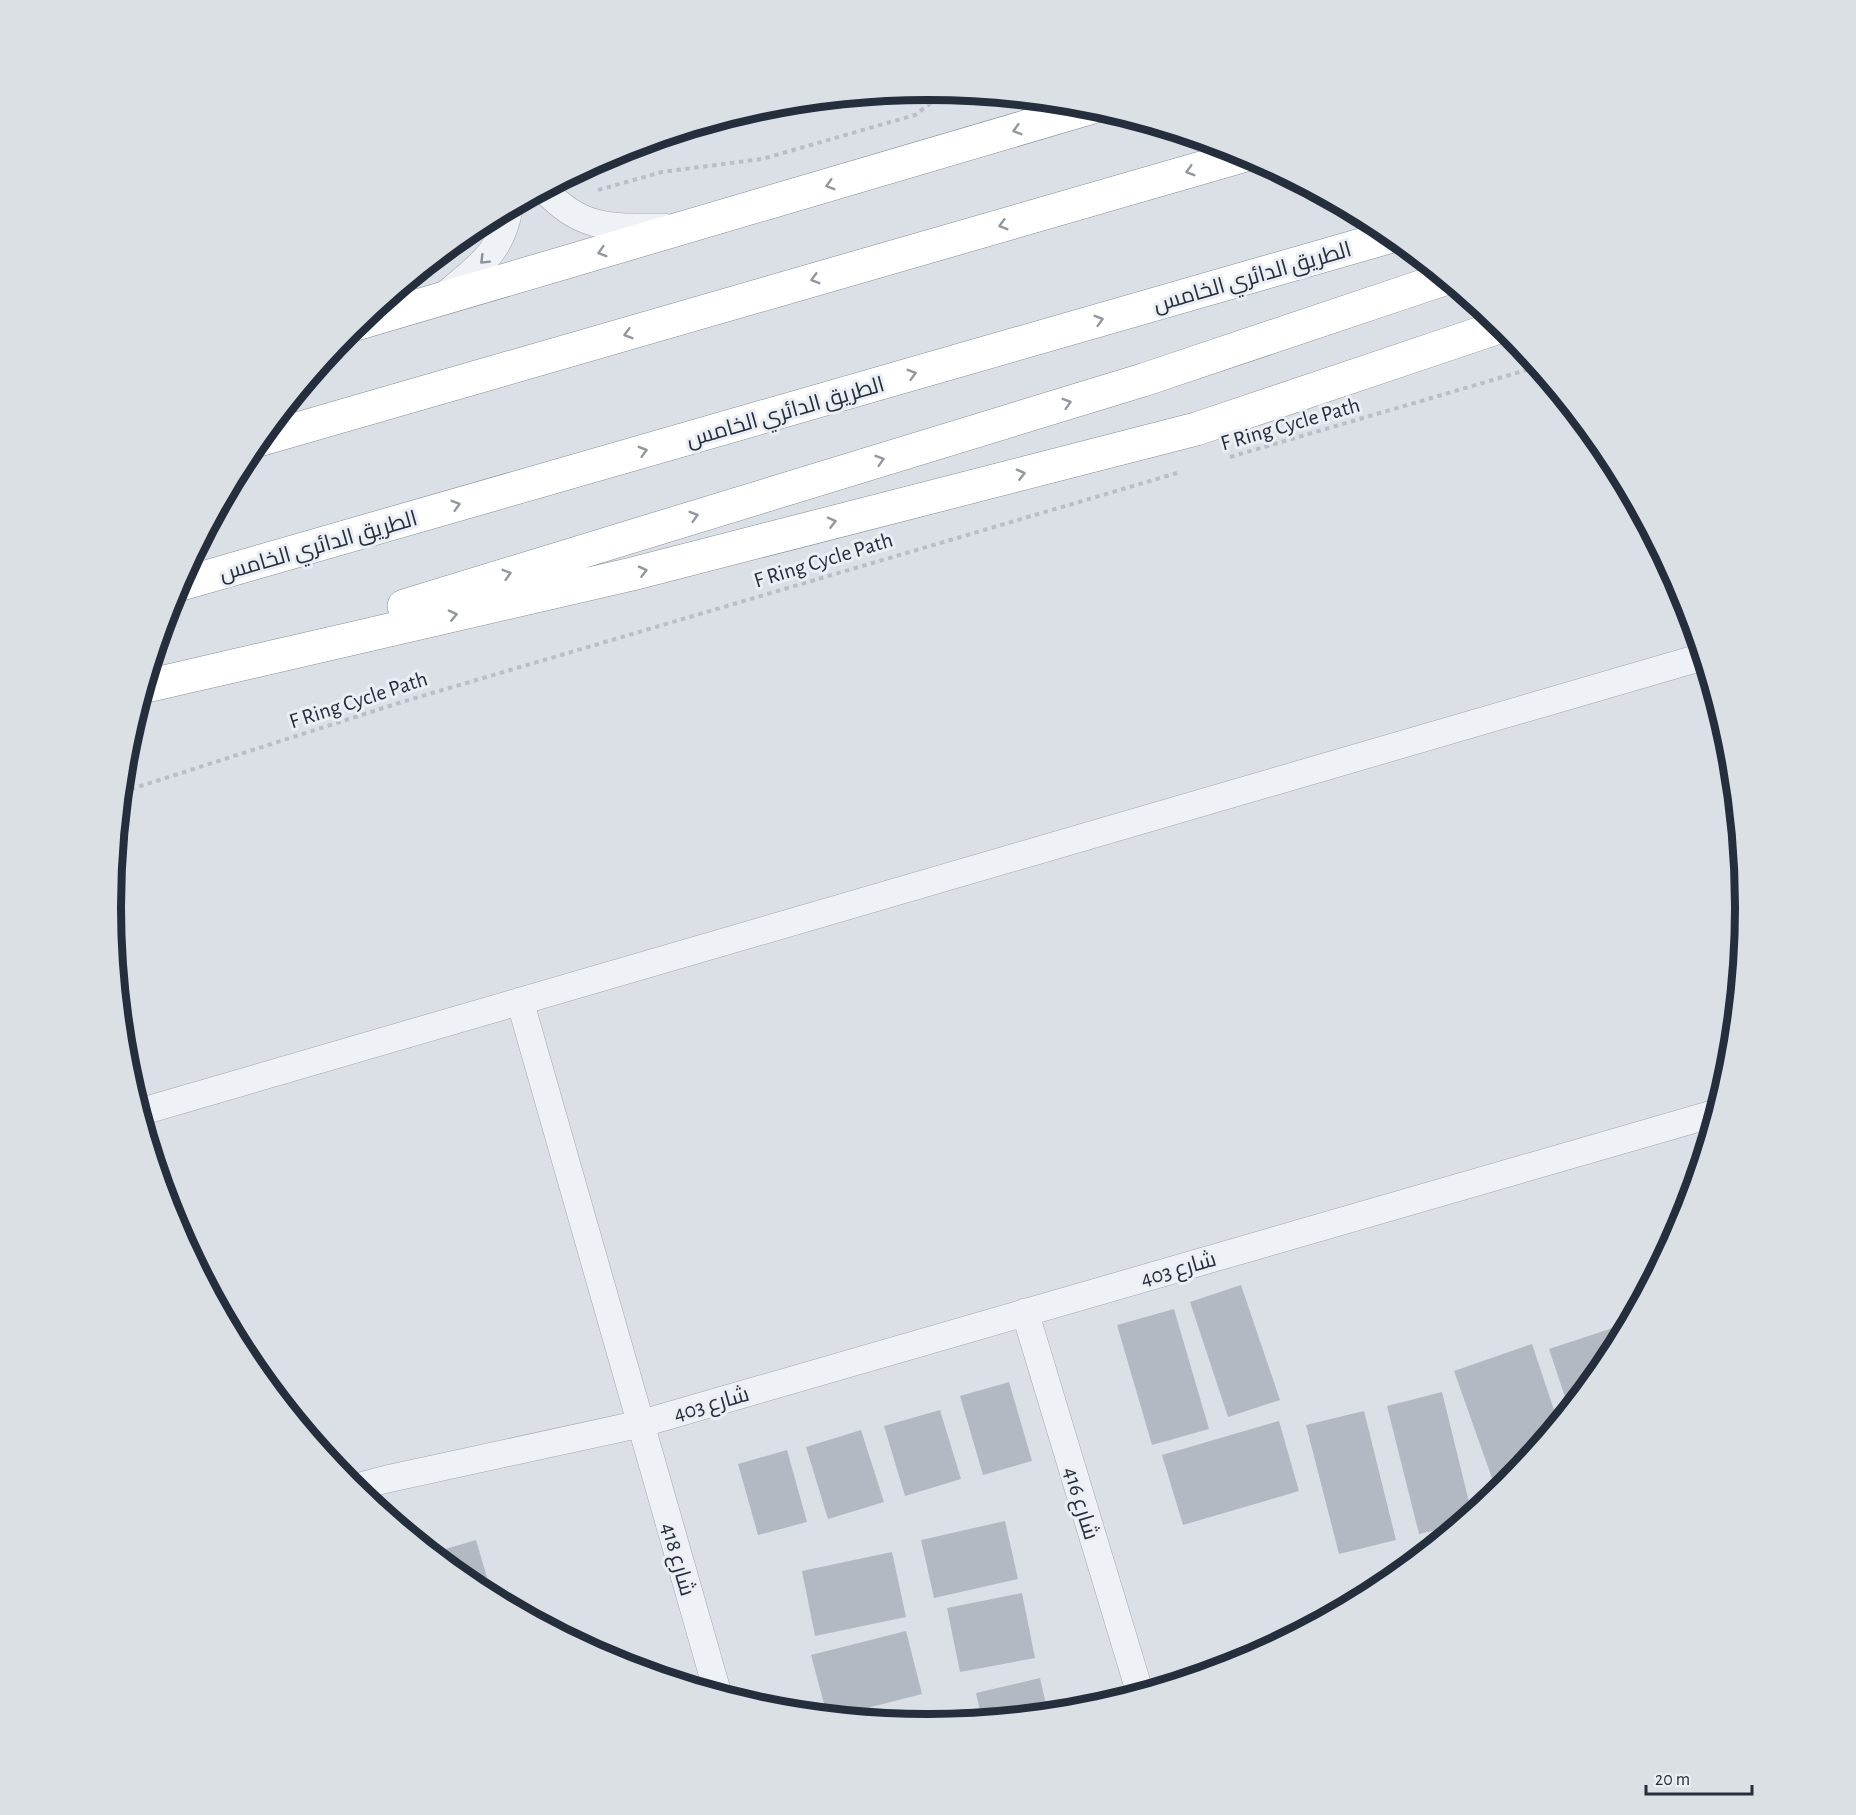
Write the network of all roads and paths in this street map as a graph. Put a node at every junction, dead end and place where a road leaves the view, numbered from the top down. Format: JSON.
{"nodes":[{"id":1,"x":934,"y":100,"type":"edge"},
{"id":2,"x":1071,"y":114,"type":"edge"},
{"id":3,"x":1230,"y":159,"type":"edge"},
{"id":4,"x":550,"y":196,"type":"edge"},
{"id":5,"x":506,"y":221,"type":"edge"},
{"id":6,"x":684,"y":227,"type":"junction"},
{"id":7,"x":1380,"y":240,"type":"edge"},
{"id":8,"x":1437,"y":282,"type":"edge"},
{"id":9,"x":440,"y":300,"type":"junction"},
{"id":10,"x":378,"y":318,"type":"edge"},
{"id":11,"x":1491,"y":330,"type":"edge"},
{"id":12,"x":1530,"y":369,"type":"edge"},
{"id":13,"x":274,"y":436,"type":"edge"},
{"id":14,"x":1228,"y":458,"type":"dead end"},
{"id":15,"x":1183,"y":471,"type":"dead end"},
{"id":16,"x":190,"y":582,"type":"edge"},
{"id":17,"x":1695,"y":659,"type":"edge"},
{"id":18,"x":152,"y":685,"type":"edge"},
{"id":19,"x":153,"y":685,"type":"edge"},
{"id":20,"x":130,"y":789,"type":"edge"},
{"id":21,"x":520,"y":1001,"type":"junction"},
{"id":22,"x":147,"y":1110,"type":"edge"},
{"id":23,"x":1708,"y":1115,"type":"edge"},
{"id":24,"x":1025,"y":1312,"type":"junction"},
{"id":25,"x":640,"y":1424,"type":"junction"},
{"id":26,"x":365,"y":1485,"type":"edge"},
{"id":27,"x":716,"y":1686,"type":"edge"},
{"id":28,"x":1138,"y":1687,"type":"edge"}],
"edges":[{"from":1,"to":4,"type":"path"},
{"from":2,"to":6,"type":"highway","one_way":true},
{"from":3,"to":13,"type":"highway","one_way":true},
{"from":4,"to":6,"type":"street"},
{"from":5,"to":9,"type":"street","one_way":true},
{"from":6,"to":9,"type":"highway","one_way":true},
{"from":16,"to":7,"type":"highway","name":"الطريق الدائري الخامس","one_way":true},
{"from":19,"to":8,"type":"highway","one_way":true},
{"from":9,"to":10,"type":"highway"},
{"from":18,"to":11,"type":"highway","one_way":true},
{"from":12,"to":14,"type":"path","name":"F Ring Cycle Path"},
{"from":15,"to":20,"type":"path","name":"F Ring Cycle Path"},
{"from":17,"to":21,"type":"street"},
{"from":21,"to":22,"type":"street"},
{"from":21,"to":25,"type":"street","name":"شارع 418"},
{"from":23,"to":24,"type":"street","name":"شارع 403"},
{"from":24,"to":25,"type":"street","name":"شارع 403"},
{"from":24,"to":28,"type":"street","name":"شارع 416"},
{"from":25,"to":26,"type":"street","name":"شارع 403"},
{"from":25,"to":27,"type":"street","name":"شارع 418"}]}
